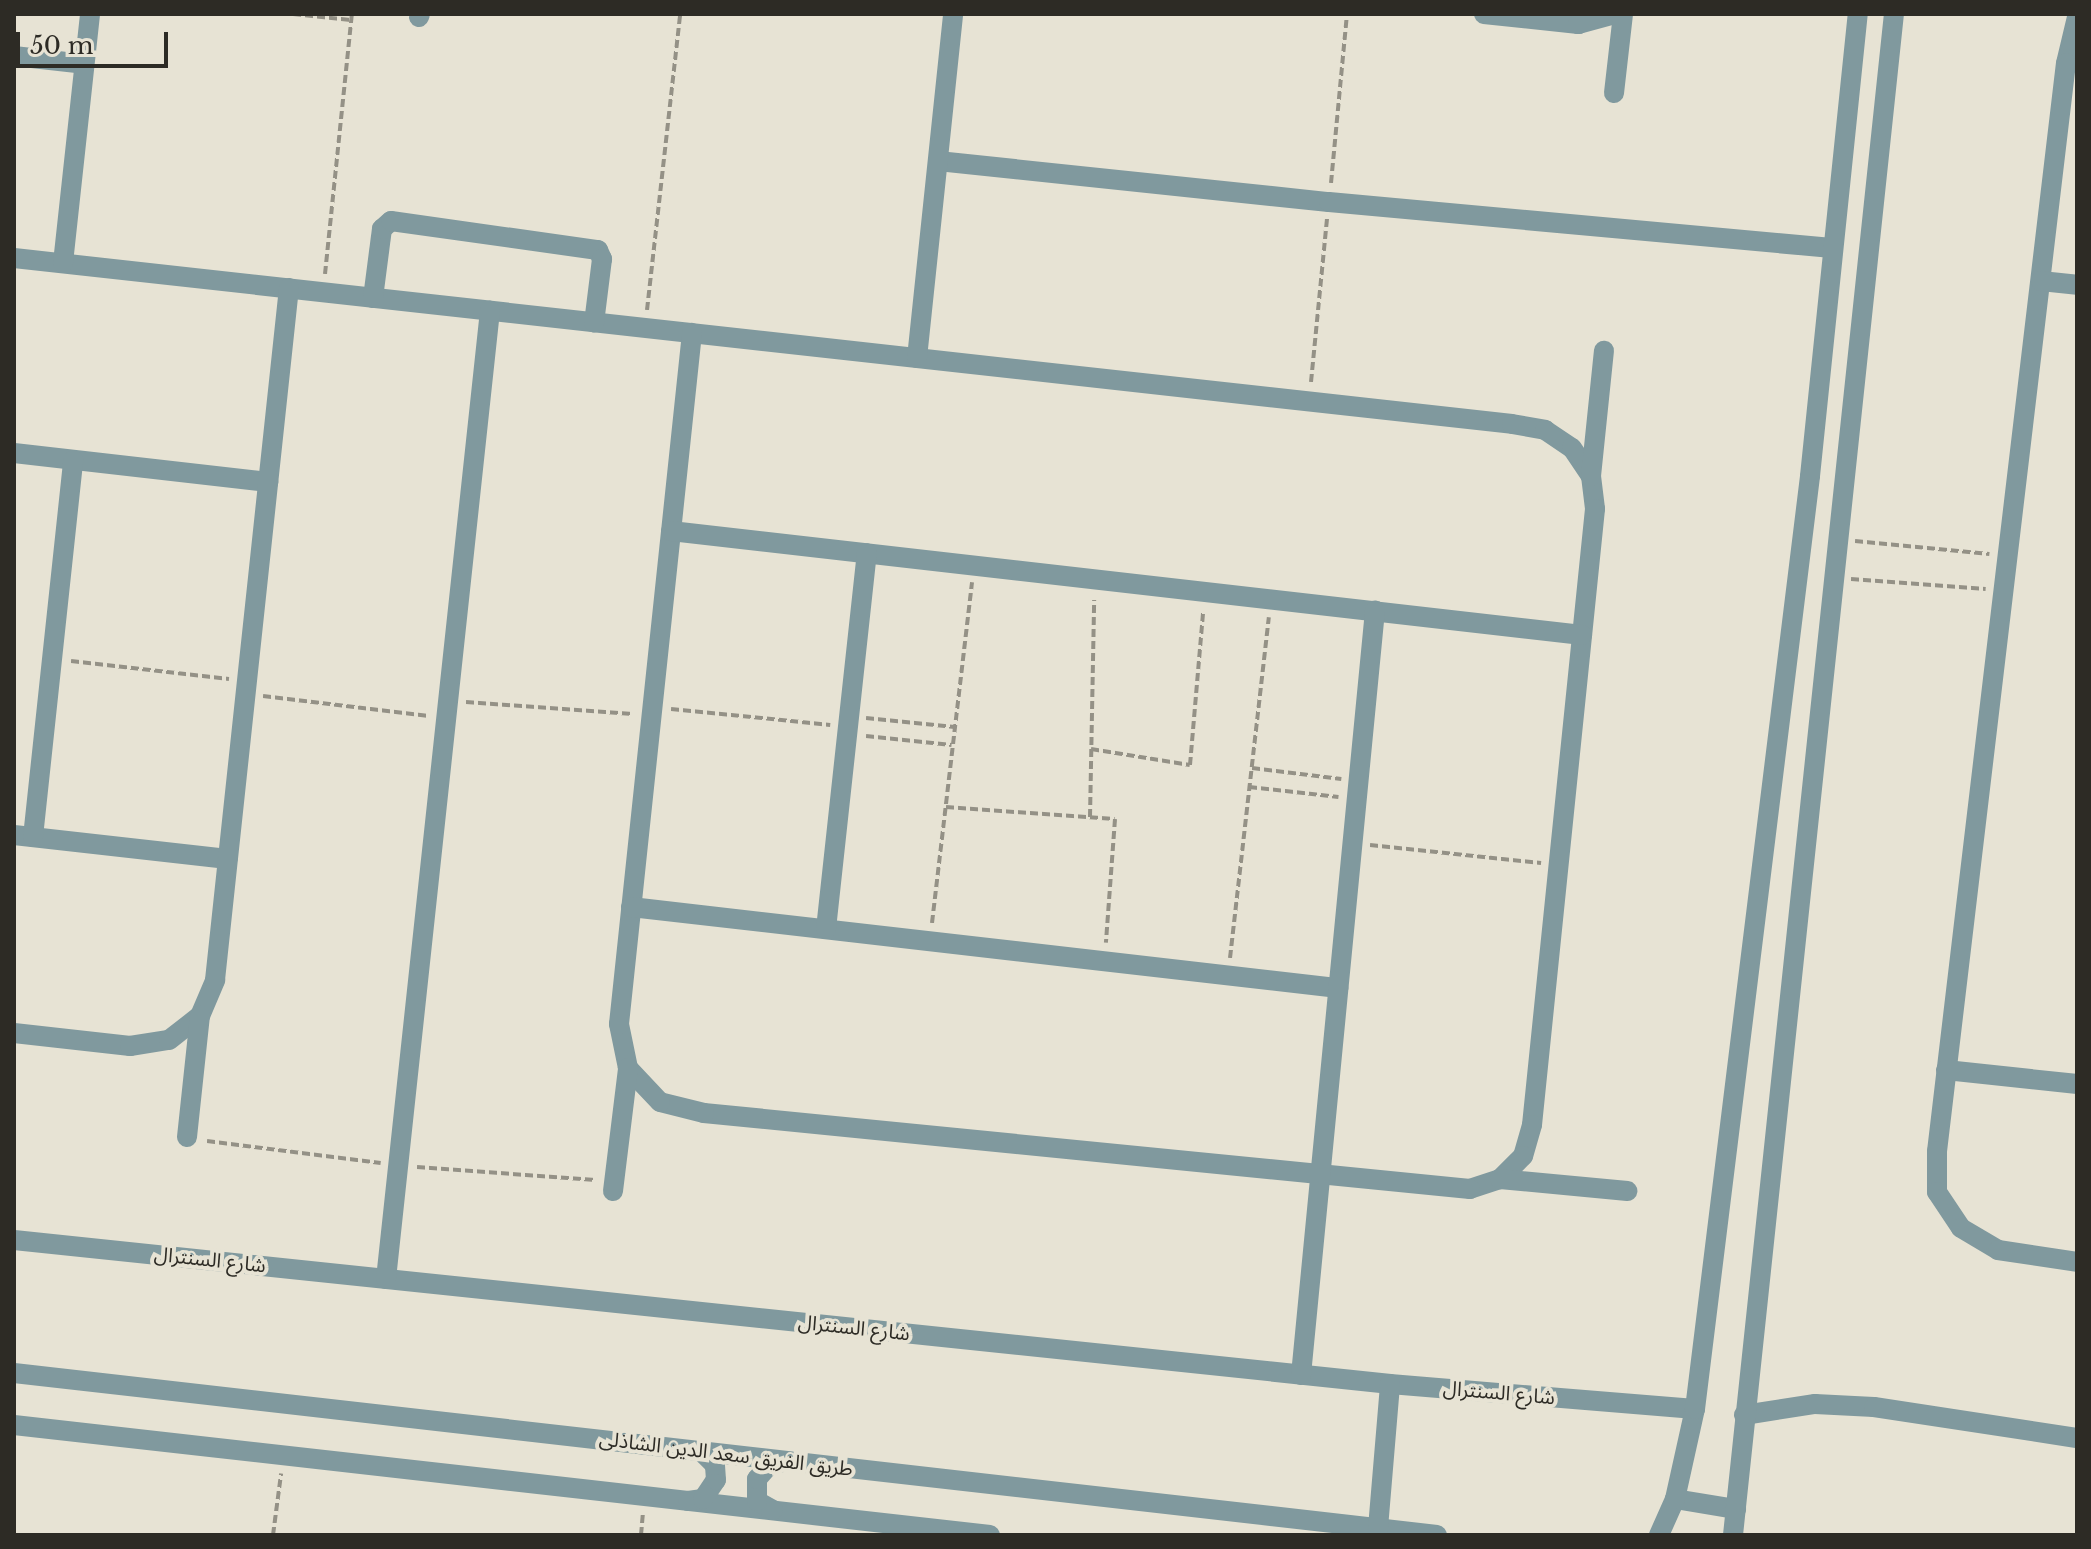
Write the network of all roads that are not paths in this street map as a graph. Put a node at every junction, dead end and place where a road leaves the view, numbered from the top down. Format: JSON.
{"nodes":[{"id":1,"x":90,"y":14,"type":"edge"},
{"id":2,"x":953,"y":14,"type":"edge"},
{"id":3,"x":1484,"y":14,"type":"edge"},
{"id":4,"x":1615,"y":14,"type":"edge"},
{"id":5,"x":1623,"y":14,"type":"edge"},
{"id":6,"x":1858,"y":14,"type":"edge"},
{"id":7,"x":1894,"y":14,"type":"edge"},
{"id":8,"x":2077,"y":17,"type":"edge"},
{"id":9,"x":14,"y":56,"type":"edge"},
{"id":10,"x":84,"y":64,"type":"junction"},
{"id":11,"x":1614,"y":93,"type":"dead end"},
{"id":12,"x":2068,"y":119,"type":"edge"},
{"id":13,"x":938,"y":161,"type":"junction"},
{"id":14,"x":1832,"y":248,"type":"junction"},
{"id":15,"x":14,"y":258,"type":"edge"},
{"id":16,"x":63,"y":263,"type":"junction"},
{"id":17,"x":2041,"y":281,"type":"junction"},
{"id":18,"x":2077,"y":285,"type":"edge"},
{"id":19,"x":289,"y":288,"type":"junction"},
{"id":20,"x":373,"y":298,"type":"junction"},
{"id":21,"x":490,"y":311,"type":"junction"},
{"id":22,"x":594,"y":323,"type":"junction"},
{"id":23,"x":692,"y":333,"type":"junction"},
{"id":24,"x":1604,"y":351,"type":"dead end"},
{"id":25,"x":917,"y":358,"type":"junction"},
{"id":26,"x":14,"y":453,"type":"edge"},
{"id":27,"x":73,"y":460,"type":"junction"},
{"id":28,"x":1591,"y":476,"type":"junction"},
{"id":29,"x":268,"y":482,"type":"junction"},
{"id":30,"x":671,"y":531,"type":"junction"},
{"id":31,"x":867,"y":553,"type":"junction"},
{"id":32,"x":1375,"y":611,"type":"junction"},
{"id":33,"x":1582,"y":635,"type":"junction"},
{"id":34,"x":23,"y":836,"type":"edge"},
{"id":35,"x":228,"y":859,"type":"junction"},
{"id":36,"x":631,"y":907,"type":"junction"},
{"id":37,"x":826,"y":929,"type":"junction"},
{"id":38,"x":1338,"y":988,"type":"junction"},
{"id":39,"x":200,"y":1016,"type":"junction"},
{"id":40,"x":14,"y":1033,"type":"edge"},
{"id":41,"x":628,"y":1068,"type":"junction"},
{"id":42,"x":1946,"y":1070,"type":"junction"},
{"id":43,"x":2077,"y":1084,"type":"edge"},
{"id":44,"x":187,"y":1137,"type":"dead end"},
{"id":45,"x":1320,"y":1174,"type":"junction"},
{"id":46,"x":1500,"y":1179,"type":"junction"},
{"id":47,"x":613,"y":1191,"type":"dead end"},
{"id":48,"x":1627,"y":1191,"type":"dead end"},
{"id":49,"x":14,"y":1240,"type":"edge"},
{"id":50,"x":2077,"y":1262,"type":"edge"},
{"id":51,"x":386,"y":1279,"type":"junction"},
{"id":52,"x":14,"y":1373,"type":"edge"},
{"id":53,"x":1301,"y":1375,"type":"junction"},
{"id":54,"x":1390,"y":1384,"type":"junction"},
{"id":55,"x":1695,"y":1409,"type":"junction"},
{"id":56,"x":1744,"y":1415,"type":"junction"},
{"id":57,"x":14,"y":1425,"type":"edge"},
{"id":58,"x":2077,"y":1438,"type":"edge"},
{"id":59,"x":701,"y":1451,"type":"junction"},
{"id":60,"x":791,"y":1462,"type":"junction"},
{"id":61,"x":1675,"y":1499,"type":"junction"},
{"id":62,"x":684,"y":1501,"type":"junction"},
{"id":63,"x":1736,"y":1509,"type":"junction"},
{"id":64,"x":780,"y":1512,"type":"junction"},
{"id":65,"x":1378,"y":1528,"type":"junction"},
{"id":66,"x":990,"y":1535,"type":"edge"},
{"id":67,"x":1437,"y":1535,"type":"edge"},
{"id":68,"x":1659,"y":1535,"type":"edge"},
{"id":69,"x":1733,"y":1535,"type":"edge"}],
"edges":[{"from":1,"to":10,"type":"street"},
{"from":2,"to":13,"type":"street"},
{"from":3,"to":4,"type":"street"},
{"from":5,"to":11,"type":"street"},
{"from":6,"to":14,"type":"street"},
{"from":7,"to":56,"type":"street"},
{"from":8,"to":12,"type":"street"},
{"from":9,"to":10,"type":"street"},
{"from":10,"to":16,"type":"street"},
{"from":12,"to":17,"type":"street"},
{"from":13,"to":14,"type":"street"},
{"from":13,"to":25,"type":"street"},
{"from":14,"to":55,"type":"street"},
{"from":15,"to":16,"type":"street"},
{"from":16,"to":19,"type":"street"},
{"from":17,"to":18,"type":"street"},
{"from":17,"to":42,"type":"street"},
{"from":19,"to":20,"type":"street"},
{"from":19,"to":29,"type":"street"},
{"from":20,"to":21,"type":"street"},
{"from":20,"to":22,"type":"street"},
{"from":21,"to":22,"type":"street"},
{"from":21,"to":51,"type":"street"},
{"from":22,"to":23,"type":"street"},
{"from":23,"to":25,"type":"street"},
{"from":23,"to":30,"type":"street"},
{"from":24,"to":28,"type":"street"},
{"from":25,"to":28,"type":"street"},
{"from":26,"to":27,"type":"street"},
{"from":27,"to":29,"type":"street"},
{"from":27,"to":34,"type":"street"},
{"from":28,"to":33,"type":"street"},
{"from":29,"to":35,"type":"street"},
{"from":30,"to":31,"type":"street"},
{"from":30,"to":36,"type":"street"},
{"from":31,"to":32,"type":"street"},
{"from":31,"to":37,"type":"street"},
{"from":32,"to":33,"type":"street"},
{"from":32,"to":38,"type":"street"},
{"from":33,"to":46,"type":"street"},
{"from":34,"to":35,"type":"street"},
{"from":35,"to":39,"type":"street"},
{"from":36,"to":37,"type":"street"},
{"from":36,"to":41,"type":"street"},
{"from":37,"to":38,"type":"street"},
{"from":38,"to":45,"type":"street"},
{"from":39,"to":40,"type":"street"},
{"from":39,"to":44,"type":"street"},
{"from":41,"to":45,"type":"street"},
{"from":41,"to":47,"type":"street"},
{"from":42,"to":43,"type":"street"},
{"from":42,"to":50,"type":"street"},
{"from":45,"to":46,"type":"street"},
{"from":45,"to":53,"type":"street"},
{"from":46,"to":48,"type":"street"},
{"from":49,"to":51,"type":"street","name":"شارع السنترال"},
{"from":51,"to":53,"type":"street","name":"شارع السنترال"},
{"from":52,"to":59,"type":"street","name":"طريق الفريق سعد الدين الشاذلى"},
{"from":53,"to":54,"type":"street","name":"شارع السنترال"},
{"from":54,"to":55,"type":"street","name":"شارع السنترال"},
{"from":54,"to":65,"type":"street"},
{"from":55,"to":61,"type":"street"},
{"from":56,"to":58,"type":"street"},
{"from":56,"to":63,"type":"street"},
{"from":57,"to":62,"type":"street"},
{"from":59,"to":60,"type":"street","name":"طريق الفريق سعد الدين الشاذلى"},
{"from":59,"to":62,"type":"street"},
{"from":60,"to":64,"type":"street"},
{"from":60,"to":65,"type":"street","name":"طريق الفريق سعد الدين الشاذلى"},
{"from":61,"to":63,"type":"street"},
{"from":61,"to":68,"type":"street"},
{"from":62,"to":64,"type":"street"},
{"from":63,"to":69,"type":"street"},
{"from":64,"to":66,"type":"street"},
{"from":65,"to":67,"type":"street","name":"طريق الفريق سعد الدين الشاذلى"}]}
